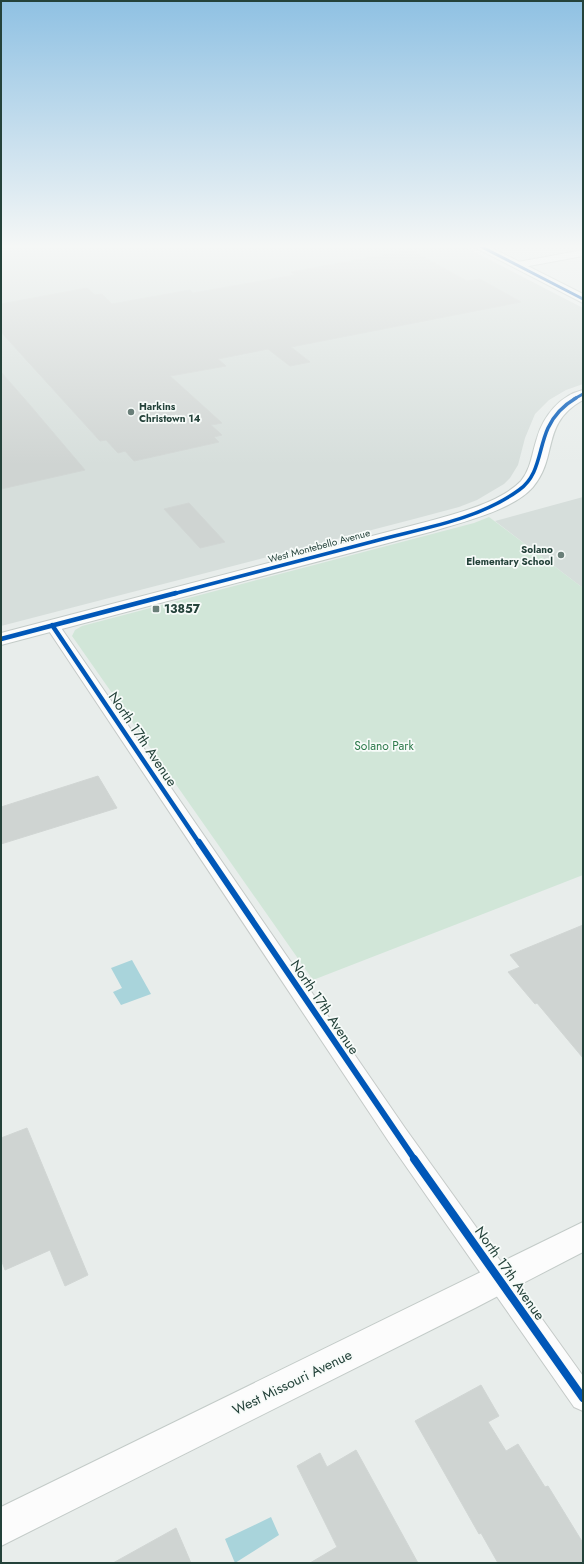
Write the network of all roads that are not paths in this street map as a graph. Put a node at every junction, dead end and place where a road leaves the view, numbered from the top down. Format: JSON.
{"nodes":[{"id":1,"x":583,"y":394,"type":"edge"},
{"id":2,"x":52,"y":625,"type":"junction"},
{"id":3,"x":1,"y":639,"type":"edge"},
{"id":4,"x":583,"y":1236,"type":"edge"},
{"id":5,"x":499,"y":1279,"type":"junction"},
{"id":6,"x":583,"y":1398,"type":"edge"},
{"id":7,"x":1,"y":1527,"type":"edge"}],
"edges":[{"from":1,"to":2,"type":"street","name":"West Montebello Avenue"},
{"from":2,"to":3,"type":"street","name":"West Montebello Avenue"},
{"from":2,"to":5,"type":"street","name":"North 17th Avenue"},
{"from":4,"to":5,"type":"street","name":"West Missouri Avenue"},
{"from":5,"to":6,"type":"street","name":"North 17th Avenue"},
{"from":5,"to":7,"type":"street","name":"West Missouri Avenue"}]}
